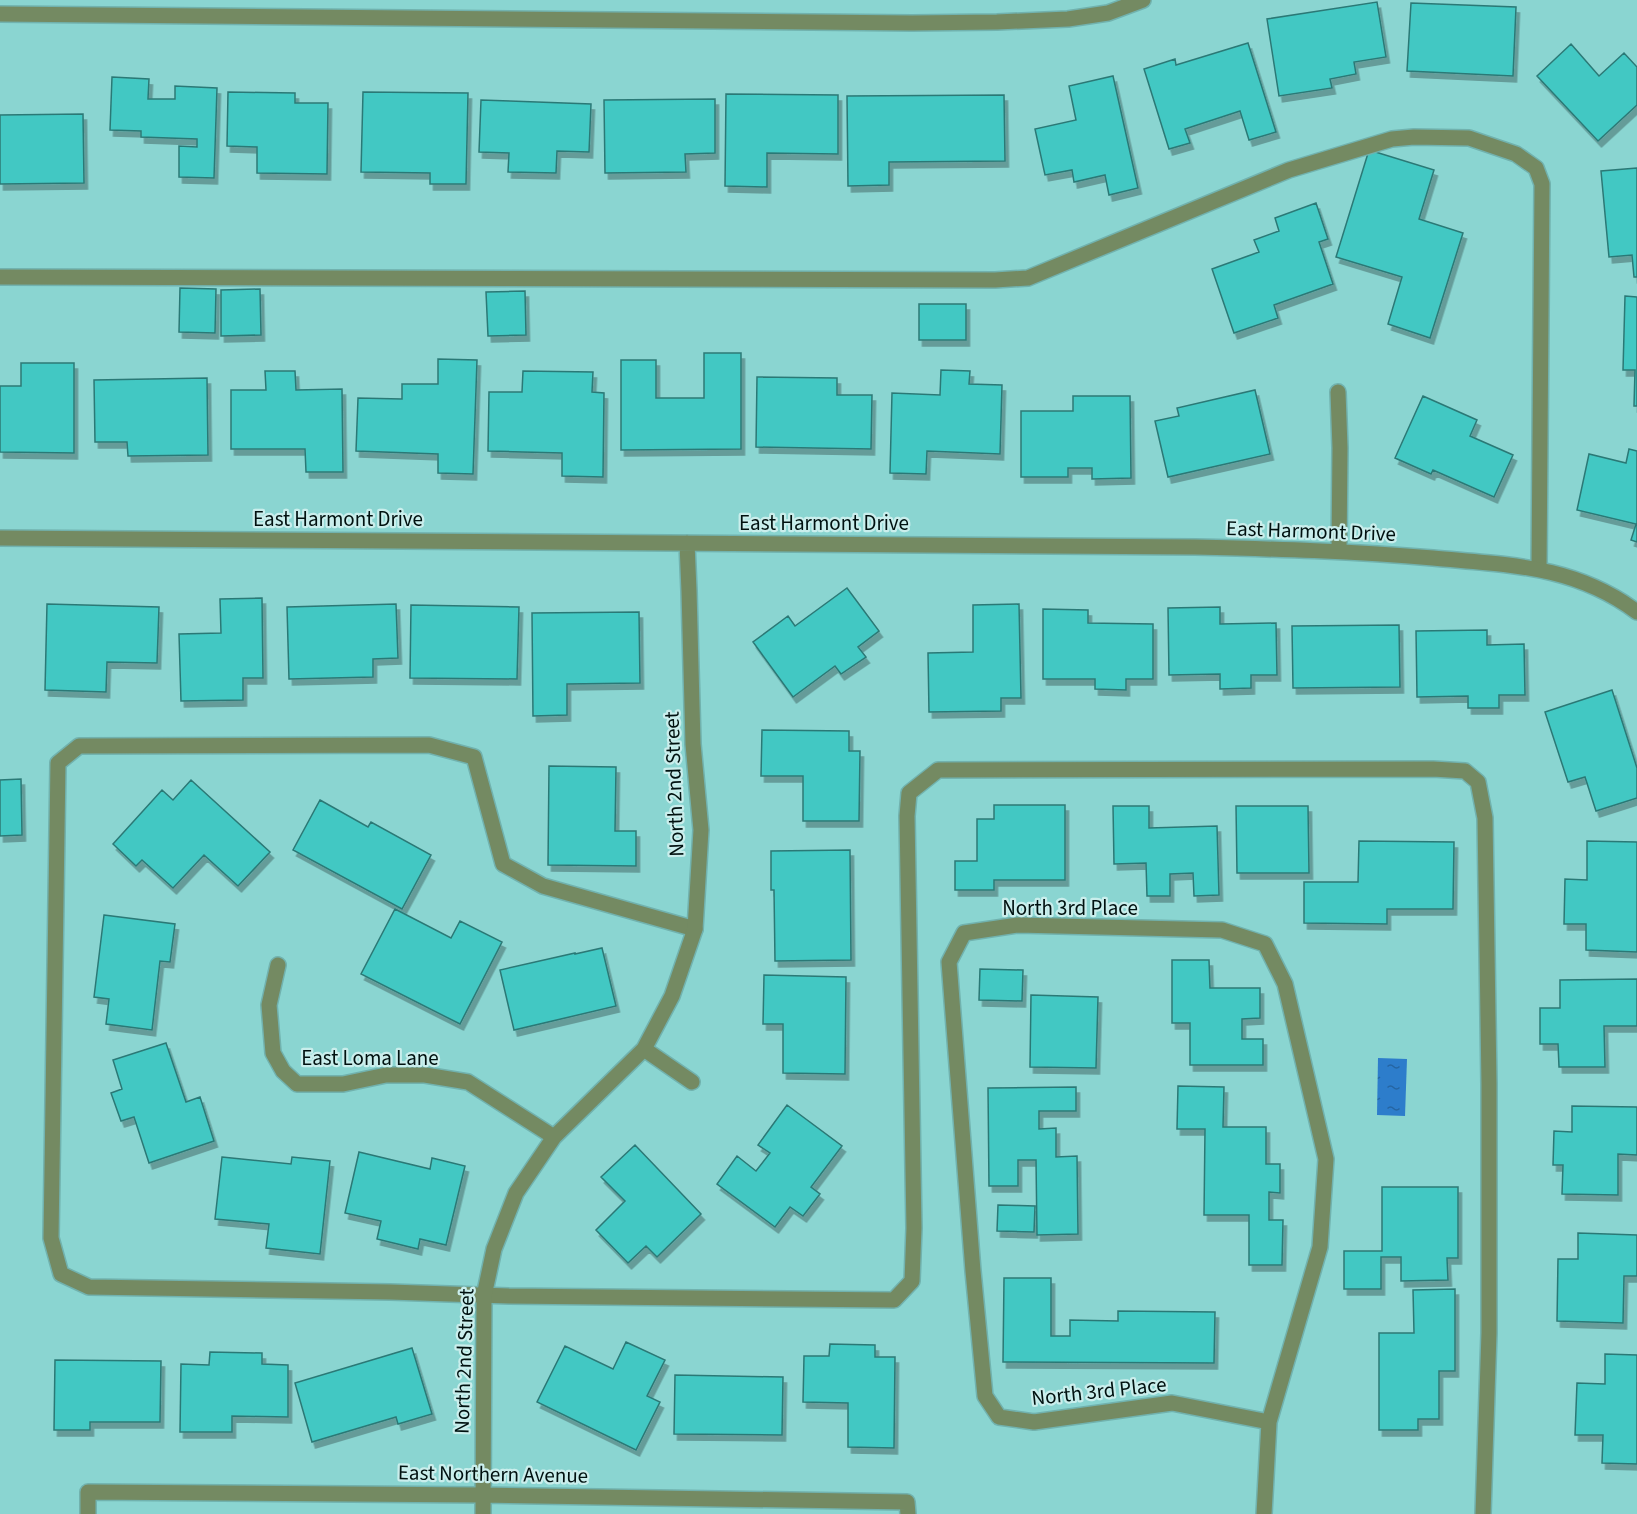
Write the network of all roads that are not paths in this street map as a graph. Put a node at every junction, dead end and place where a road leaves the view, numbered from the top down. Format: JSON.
{"nodes":[{"id":1,"x":1143,"y":0,"type":"edge"},
{"id":2,"x":0,"y":14,"type":"edge"},
{"id":3,"x":0,"y":277,"type":"edge"},
{"id":4,"x":1338,"y":392,"type":"dead end"},
{"id":5,"x":0,"y":537,"type":"edge"},
{"id":6,"x":687,"y":543,"type":"junction"},
{"id":7,"x":1339,"y":551,"type":"junction"},
{"id":8,"x":1539,"y":569,"type":"junction"},
{"id":9,"x":1637,"y":612,"type":"edge"},
{"id":10,"x":695,"y":929,"type":"junction"},
{"id":11,"x":278,"y":966,"type":"dead end"},
{"id":12,"x":644,"y":1049,"type":"junction"},
{"id":13,"x":692,"y":1082,"type":"dead end"},
{"id":14,"x":554,"y":1137,"type":"junction"},
{"id":15,"x":484,"y":1296,"type":"junction"},
{"id":16,"x":1269,"y":1422,"type":"junction"},
{"id":17,"x":482,"y":1495,"type":"junction"},
{"id":18,"x":88,"y":1514,"type":"edge"},
{"id":19,"x":483,"y":1514,"type":"edge"},
{"id":20,"x":908,"y":1514,"type":"edge"},
{"id":21,"x":1264,"y":1514,"type":"edge"},
{"id":22,"x":1483,"y":1514,"type":"edge"}],
"edges":[{"from":1,"to":2,"type":"street"},
{"from":3,"to":8,"type":"street"},
{"from":4,"to":7,"type":"street"},
{"from":5,"to":6,"type":"street","name":"East Harmont Drive"},
{"from":6,"to":7,"type":"street","name":"East Harmont Drive"},
{"from":6,"to":10,"type":"street","name":"North 2nd Street"},
{"from":7,"to":8,"type":"street","name":"East Harmont Drive"},
{"from":8,"to":9,"type":"street","name":"East Harmont Drive"},
{"from":10,"to":12,"type":"street","name":"North 2nd Street"},
{"from":10,"to":15,"type":"street"},
{"from":11,"to":14,"type":"street","name":"East Loma Lane"},
{"from":12,"to":13,"type":"street"},
{"from":12,"to":14,"type":"street","name":"North 2nd Street"},
{"from":14,"to":15,"type":"street","name":"North 2nd Street"},
{"from":15,"to":17,"type":"street","name":"North 2nd Street"},
{"from":15,"to":22,"type":"street"},
{"from":16,"to":16,"type":"street","name":"North 3rd Place"},
{"from":16,"to":21,"type":"street","name":"North 3rd Place"},
{"from":17,"to":18,"type":"street","name":"East Northern Avenue"},
{"from":17,"to":19,"type":"street","name":"North 2nd Street"},
{"from":17,"to":20,"type":"street","name":"East Northern Avenue"}]}
